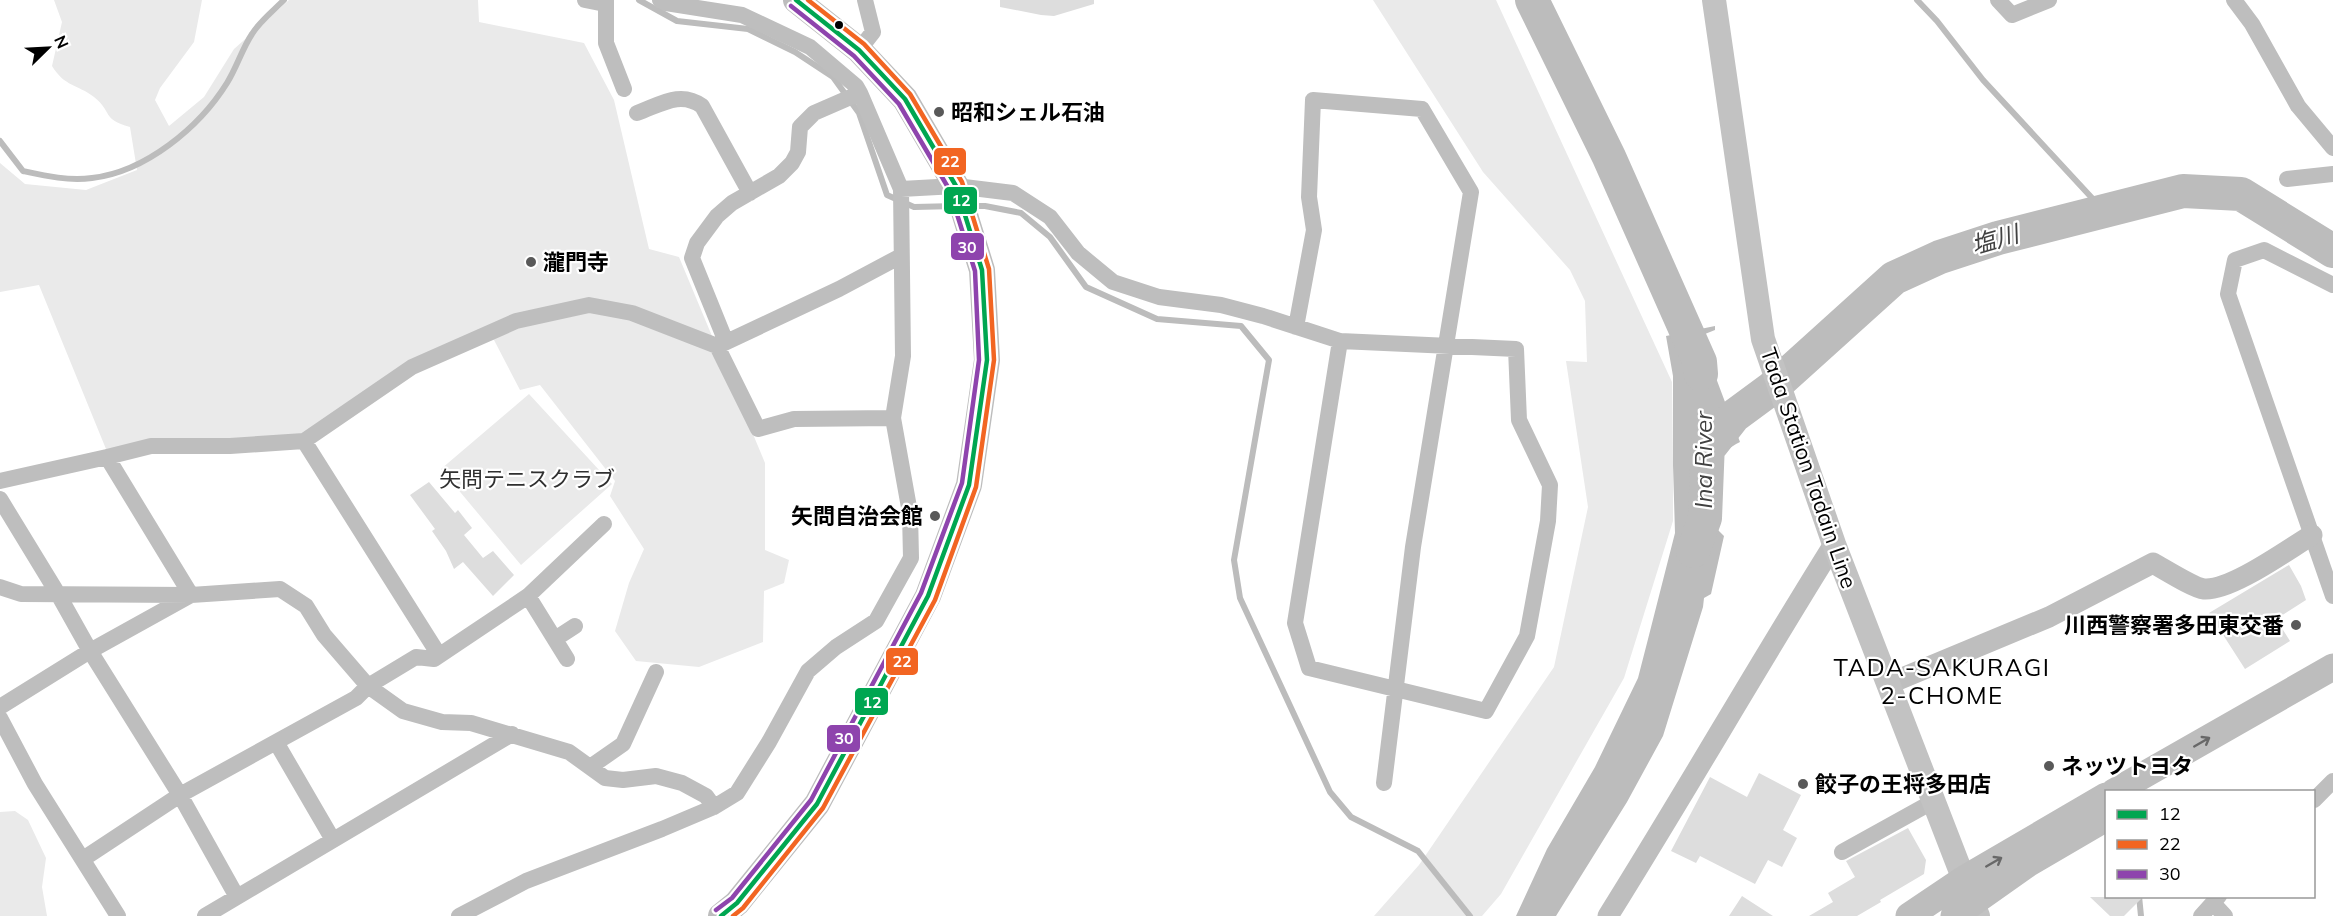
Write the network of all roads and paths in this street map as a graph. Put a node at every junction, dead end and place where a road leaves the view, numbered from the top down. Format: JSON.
{"nodes":[{"id":1,"x":585,"y":0,"type":"edge"},
{"id":2,"x":660,"y":0,"type":"edge"},
{"id":3,"x":796,"y":0,"type":"edge"},
{"id":4,"x":865,"y":0,"type":"edge"},
{"id":5,"x":1714,"y":0,"type":"edge"},
{"id":6,"x":1998,"y":0,"type":"edge"},
{"id":7,"x":2049,"y":0,"type":"edge"},
{"id":8,"x":2234,"y":0,"type":"edge"},
{"id":9,"x":606,"y":2,"type":"edge"},
{"id":10,"x":859,"y":50,"type":"junction"},
{"id":11,"x":624,"y":89,"type":"dead end"},
{"id":12,"x":860,"y":93,"type":"junction"},
{"id":13,"x":637,"y":113,"type":"dead end"},
{"id":14,"x":2333,"y":148,"type":"edge"},
{"id":15,"x":2333,"y":174,"type":"edge"},
{"id":16,"x":2287,"y":179,"type":"dead end"},
{"id":17,"x":956,"y":186,"type":"junction"},
{"id":18,"x":900,"y":189,"type":"junction"},
{"id":19,"x":750,"y":193,"type":"junction"},
{"id":20,"x":902,"y":256,"type":"junction"},
{"id":21,"x":2333,"y":285,"type":"edge"},
{"id":22,"x":1296,"y":327,"type":"junction"},
{"id":23,"x":1340,"y":341,"type":"junction"},
{"id":24,"x":721,"y":344,"type":"junction"},
{"id":25,"x":1445,"y":347,"type":"junction"},
{"id":26,"x":893,"y":418,"type":"junction"},
{"id":27,"x":304,"y":441,"type":"junction"},
{"id":28,"x":107,"y":457,"type":"junction"},
{"id":29,"x":0,"y":481,"type":"edge"},
{"id":30,"x":0,"y":499,"type":"edge"},
{"id":31,"x":2312,"y":535,"type":"junction"},
{"id":32,"x":1834,"y":543,"type":"junction"},
{"id":33,"x":548,"y":577,"type":"dead end"},
{"id":34,"x":0,"y":587,"type":"edge"},
{"id":35,"x":58,"y":594,"type":"junction"},
{"id":36,"x":191,"y":595,"type":"junction"},
{"id":37,"x":2333,"y":596,"type":"edge"},
{"id":38,"x":528,"y":597,"type":"junction"},
{"id":39,"x":575,"y":626,"type":"dead end"},
{"id":40,"x":555,"y":639,"type":"junction"},
{"id":41,"x":90,"y":651,"type":"junction"},
{"id":42,"x":439,"y":655,"type":"junction"},
{"id":43,"x":567,"y":659,"type":"dead end"},
{"id":44,"x":2333,"y":667,"type":"edge"},
{"id":45,"x":656,"y":672,"type":"dead end"},
{"id":46,"x":1887,"y":684,"type":"junction"},
{"id":47,"x":368,"y":686,"type":"junction"},
{"id":48,"x":2333,"y":687,"type":"edge"},
{"id":49,"x":1396,"y":689,"type":"junction"},
{"id":50,"x":0,"y":707,"type":"edge"},
{"id":51,"x":0,"y":718,"type":"edge"},
{"id":52,"x":512,"y":734,"type":"junction"},
{"id":53,"x":276,"y":741,"type":"junction"},
{"id":54,"x":590,"y":767,"type":"junction"},
{"id":55,"x":2333,"y":781,"type":"edge"},
{"id":56,"x":1384,"y":783,"type":"dead end"},
{"id":57,"x":2118,"y":790,"type":"edge"},
{"id":58,"x":2155,"y":790,"type":"edge"},
{"id":59,"x":180,"y":795,"type":"junction"},
{"id":60,"x":2105,"y":797,"type":"edge"},
{"id":61,"x":2315,"y":798,"type":"edge"},
{"id":62,"x":1934,"y":801,"type":"junction"},
{"id":63,"x":714,"y":807,"type":"junction"},
{"id":64,"x":2105,"y":819,"type":"edge"},
{"id":65,"x":333,"y":840,"type":"junction"},
{"id":66,"x":1842,"y":852,"type":"dead end"},
{"id":67,"x":83,"y":859,"type":"junction"},
{"id":68,"x":1964,"y":879,"type":"junction"},
{"id":69,"x":237,"y":897,"type":"junction"},
{"id":70,"x":2216,"y":900,"type":"edge"},
{"id":71,"x":1968,"y":912,"type":"edge"},
{"id":72,"x":118,"y":916,"type":"edge"},
{"id":73,"x":205,"y":916,"type":"edge"},
{"id":74,"x":459,"y":916,"type":"edge"},
{"id":75,"x":721,"y":916,"type":"edge"},
{"id":76,"x":1608,"y":916,"type":"edge"},
{"id":77,"x":1909,"y":916,"type":"edge"},
{"id":78,"x":2201,"y":916,"type":"edge"},
{"id":79,"x":2225,"y":916,"type":"edge"}],
"edges":[{"from":1,"to":9,"type":"street"},
{"from":2,"to":12,"type":"street"},
{"from":3,"to":10,"type":"main road"},
{"from":4,"to":10,"type":"street"},
{"from":5,"to":32,"type":"main road","name":"Tada Station Tadain Line"},
{"from":6,"to":7,"type":"street"},
{"from":8,"to":14,"type":"street"},
{"from":9,"to":11,"type":"street"},
{"from":10,"to":17,"type":"main road"},
{"from":12,"to":18,"type":"street"},
{"from":12,"to":19,"type":"street"},
{"from":13,"to":19,"type":"street"},
{"from":15,"to":16,"type":"street"},
{"from":17,"to":18,"type":"street"},
{"from":17,"to":22,"type":"street"},
{"from":17,"to":75,"type":"main road"},
{"from":18,"to":20,"type":"street"},
{"from":19,"to":24,"type":"street"},
{"from":20,"to":24,"type":"street"},
{"from":20,"to":26,"type":"street"},
{"from":21,"to":31,"type":"street"},
{"from":22,"to":23,"type":"street"},
{"from":22,"to":25,"type":"street"},
{"from":23,"to":25,"type":"street"},
{"from":23,"to":49,"type":"street"},
{"from":24,"to":26,"type":"street"},
{"from":24,"to":27,"type":"street"},
{"from":25,"to":49,"type":"street"},
{"from":25,"to":49,"type":"street"},
{"from":26,"to":63,"type":"street"},
{"from":27,"to":28,"type":"street"},
{"from":27,"to":42,"type":"street"},
{"from":28,"to":29,"type":"street"},
{"from":28,"to":36,"type":"street"},
{"from":30,"to":35,"type":"street"},
{"from":31,"to":37,"type":"street"},
{"from":31,"to":46,"type":"street"},
{"from":32,"to":46,"type":"main road","name":"Tada Station Tadain Line"},
{"from":32,"to":76,"type":"street"},
{"from":33,"to":38,"type":"street"},
{"from":34,"to":35,"type":"street"},
{"from":35,"to":36,"type":"street"},
{"from":35,"to":41,"type":"street"},
{"from":36,"to":41,"type":"street"},
{"from":36,"to":47,"type":"street"},
{"from":38,"to":40,"type":"street"},
{"from":38,"to":42,"type":"street"},
{"from":39,"to":40,"type":"street"},
{"from":40,"to":43,"type":"street"},
{"from":41,"to":50,"type":"street"},
{"from":41,"to":59,"type":"street"},
{"from":42,"to":47,"type":"street"},
{"from":57,"to":44,"type":"highway","one_way":true},
{"from":45,"to":54,"type":"street"},
{"from":46,"to":62,"type":"main road","name":"Tada Station Tadain Line"},
{"from":47,"to":52,"type":"street"},
{"from":47,"to":53,"type":"street"},
{"from":48,"to":58,"type":"highway"},
{"from":49,"to":56,"type":"street"},
{"from":51,"to":67,"type":"street"},
{"from":52,"to":54,"type":"street"},
{"from":52,"to":65,"type":"street"},
{"from":53,"to":59,"type":"street"},
{"from":53,"to":65,"type":"street"},
{"from":54,"to":63,"type":"street"},
{"from":55,"to":61,"type":"street"},
{"from":59,"to":67,"type":"street"},
{"from":59,"to":69,"type":"street"},
{"from":68,"to":60,"type":"highway","one_way":true},
{"from":62,"to":66,"type":"street"},
{"from":62,"to":68,"type":"main road","name":"Tada Station Tadain Line"},
{"from":63,"to":74,"type":"street"},
{"from":64,"to":71,"type":"highway"},
{"from":65,"to":69,"type":"street"},
{"from":67,"to":72,"type":"street"},
{"from":68,"to":71,"type":"main road","name":"Tada Station Tadain Line"},
{"from":68,"to":77,"type":"highway"},
{"from":69,"to":73,"type":"street"},
{"from":70,"to":78,"type":"street"},
{"from":70,"to":79,"type":"street"}]}
